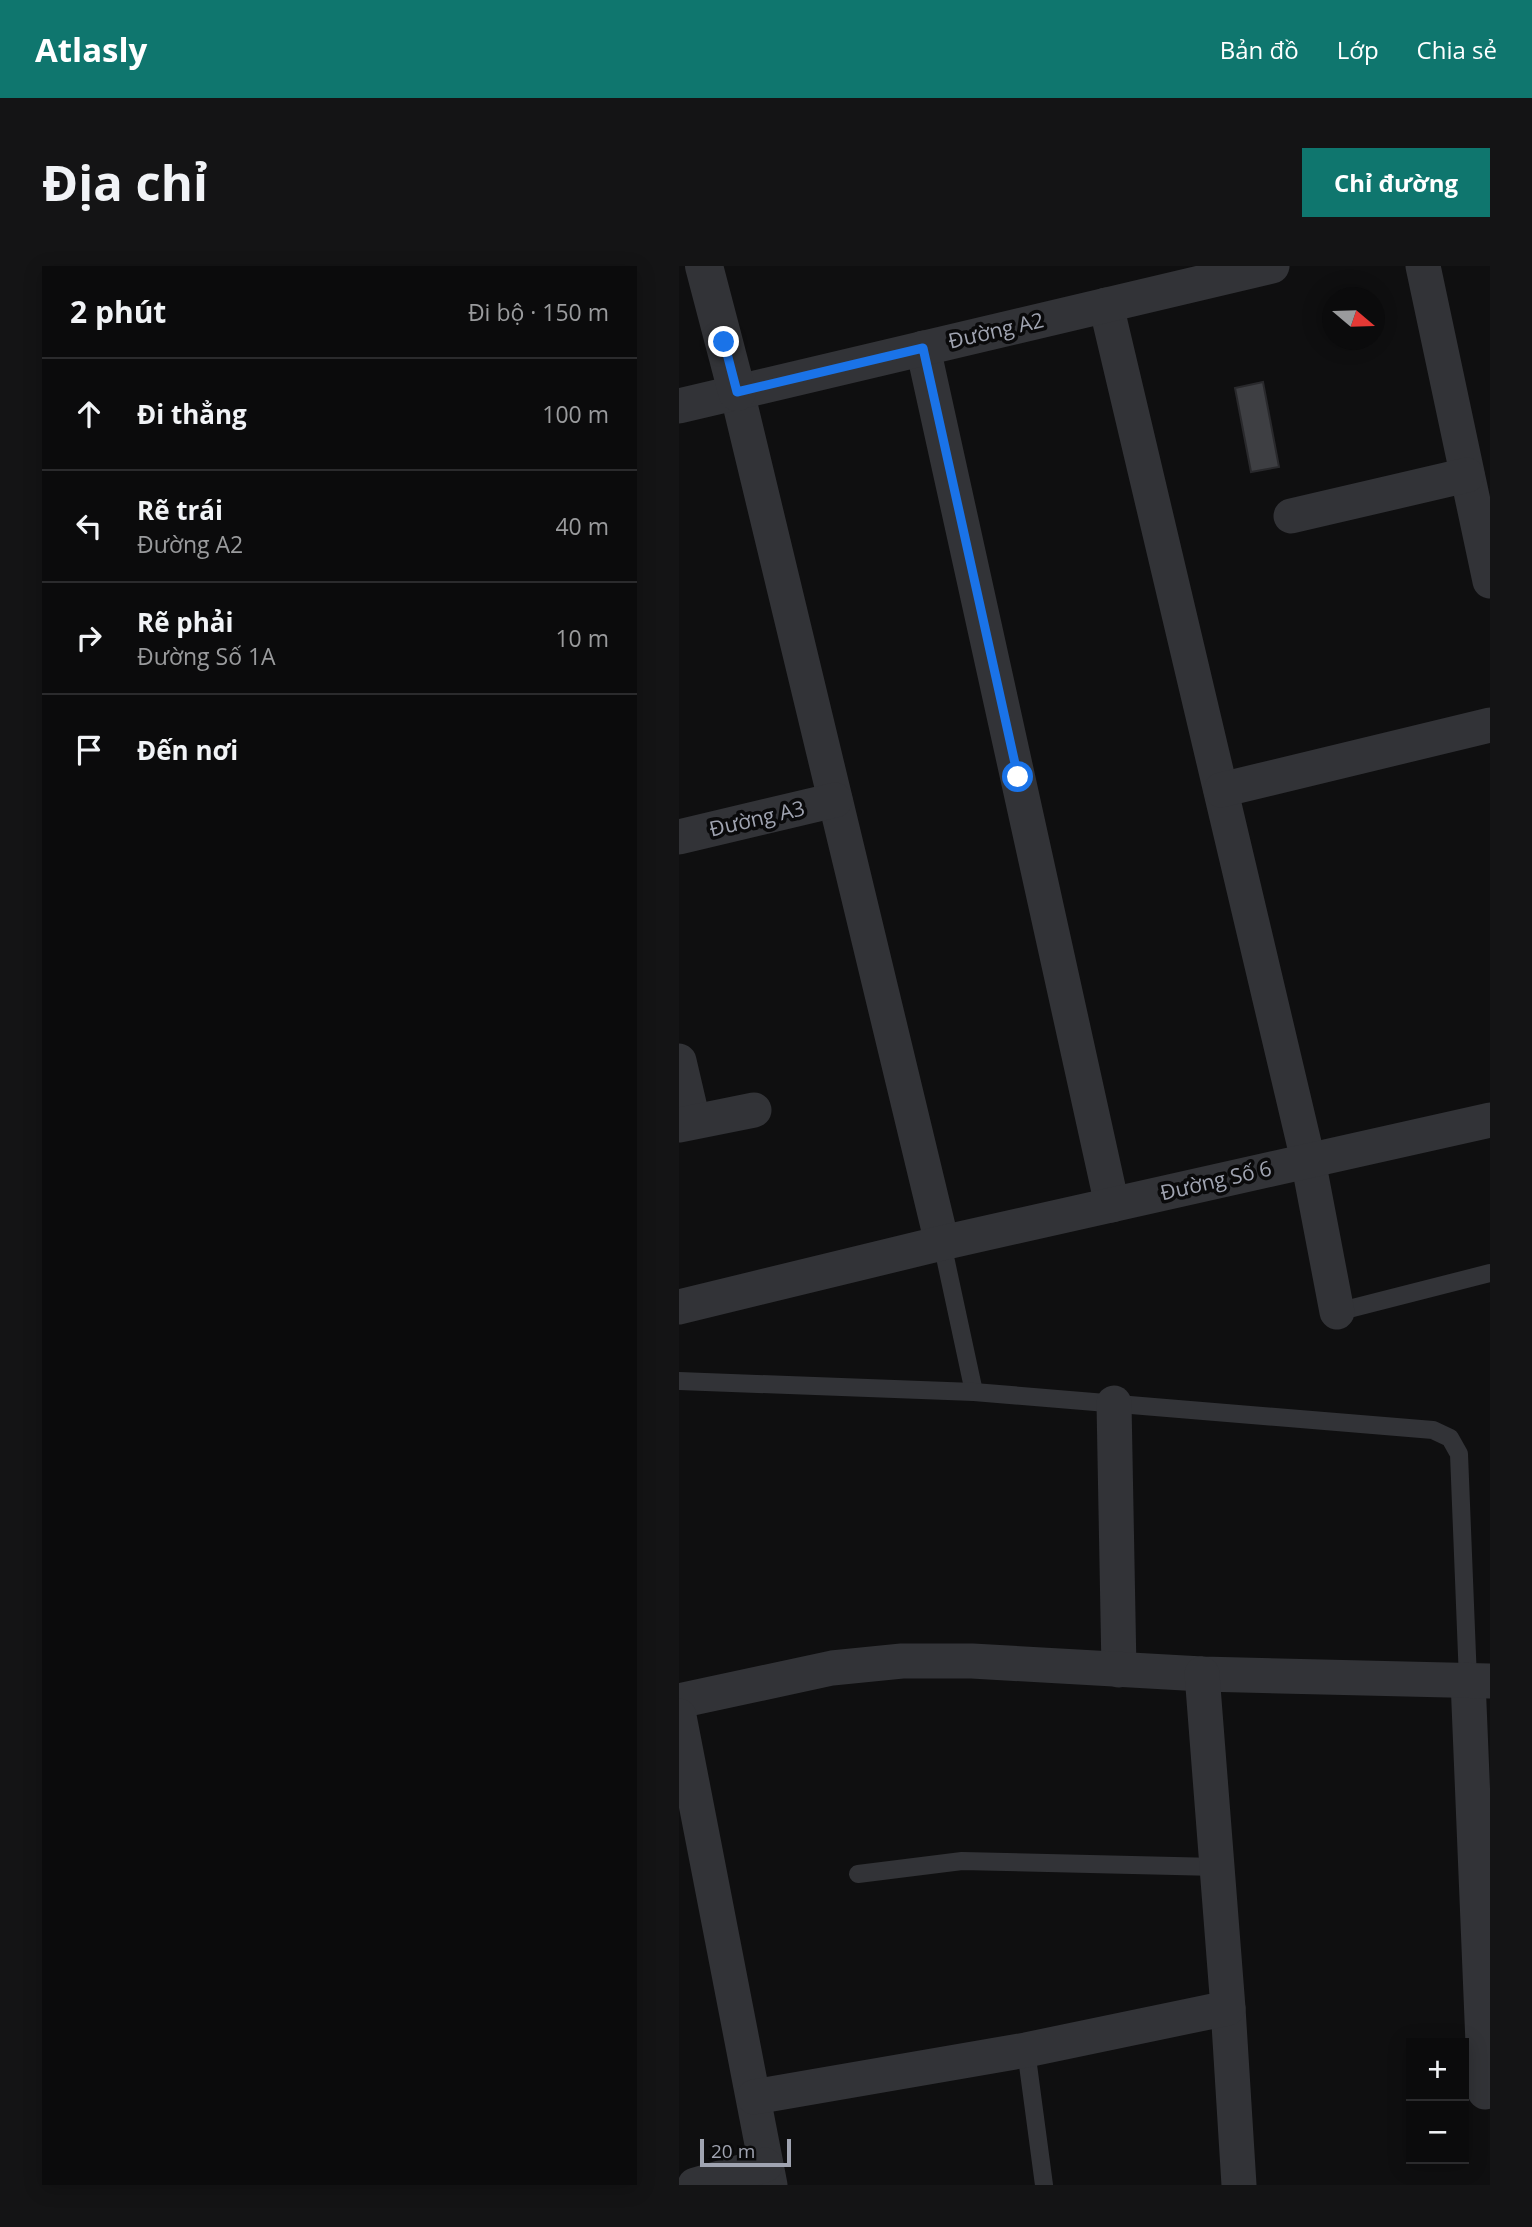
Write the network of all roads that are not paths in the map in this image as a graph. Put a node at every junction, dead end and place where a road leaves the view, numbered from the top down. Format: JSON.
{"nodes":[{"id":1,"x":704,"y":266,"type":"edge"},
{"id":2,"x":1272,"y":266,"type":"edge"},
{"id":3,"x":1423,"y":266,"type":"edge"},
{"id":4,"x":1106,"y":305,"type":"junction"},
{"id":5,"x":923,"y":348,"type":"junction"},
{"id":6,"x":737,"y":392,"type":"junction"},
{"id":7,"x":679,"y":406,"type":"edge"},
{"id":8,"x":1468,"y":475,"type":"junction"},
{"id":9,"x":1291,"y":516,"type":"dead end"},
{"id":10,"x":1490,"y":581,"type":"edge"},
{"id":11,"x":1490,"y":725,"type":"edge"},
{"id":12,"x":1221,"y":790,"type":"junction"},
{"id":13,"x":835,"y":800,"type":"junction"},
{"id":14,"x":679,"y":837,"type":"edge"},
{"id":15,"x":679,"y":1061,"type":"edge"},
{"id":16,"x":754,"y":1110,"type":"dead end"},
{"id":17,"x":1490,"y":1120,"type":"edge"},
{"id":18,"x":686,"y":1123,"type":"edge"},
{"id":19,"x":1308,"y":1160,"type":"junction"},
{"id":20,"x":1112,"y":1205,"type":"junction"},
{"id":21,"x":942,"y":1243,"type":"junction"},
{"id":22,"x":1490,"y":1273,"type":"edge"},
{"id":23,"x":679,"y":1307,"type":"edge"},
{"id":24,"x":1338,"y":1311,"type":"joint"},
{"id":25,"x":679,"y":1381,"type":"edge"},
{"id":26,"x":974,"y":1392,"type":"junction"},
{"id":27,"x":1114,"y":1403,"type":"junction"},
{"id":28,"x":1119,"y":1670,"type":"junction"},
{"id":29,"x":1202,"y":1674,"type":"junction"},
{"id":30,"x":1479,"y":1681,"type":"edge"},
{"id":31,"x":679,"y":1701,"type":"edge"},
{"id":32,"x":679,"y":1716,"type":"edge"},
{"id":33,"x":1217,"y":1867,"type":"junction"},
{"id":34,"x":859,"y":1874,"type":"dead end"},
{"id":35,"x":1229,"y":2008,"type":"junction"},
{"id":36,"x":1026,"y":2049,"type":"junction"},
{"id":37,"x":1485,"y":2092,"type":"dead end"},
{"id":38,"x":754,"y":2097,"type":"junction"},
{"id":39,"x":768,"y":2175,"type":"edge"},
{"id":40,"x":695,"y":2185,"type":"edge"},
{"id":41,"x":1044,"y":2185,"type":"edge"},
{"id":42,"x":1239,"y":2185,"type":"edge"}],
"edges":[{"from":1,"to":6,"type":"street"},
{"from":2,"to":4,"type":"street","name":"Đường A2"},
{"from":3,"to":8,"type":"street"},
{"from":4,"to":5,"type":"street","name":"Đường A2"},
{"from":4,"to":12,"type":"street"},
{"from":5,"to":6,"type":"street","name":"Đường A2"},
{"from":5,"to":20,"type":"street"},
{"from":6,"to":7,"type":"street","name":"Đường A2"},
{"from":6,"to":13,"type":"street"},
{"from":8,"to":9,"type":"street"},
{"from":8,"to":10,"type":"street"},
{"from":11,"to":12,"type":"street"},
{"from":12,"to":19,"type":"street"},
{"from":13,"to":14,"type":"street","name":"Đường A3"},
{"from":13,"to":21,"type":"street"},
{"from":15,"to":18,"type":"street"},
{"from":16,"to":18,"type":"street"},
{"from":17,"to":19,"type":"street","name":"Đường Số 6"},
{"from":19,"to":20,"type":"street","name":"Đường Số 6"},
{"from":19,"to":24,"type":"street"},
{"from":20,"to":21,"type":"street","name":"Đường Số 6"},
{"from":21,"to":23,"type":"street","name":"Đường Số 6"},
{"from":21,"to":26,"type":"lane"},
{"from":22,"to":24,"type":"lane"},
{"from":25,"to":26,"type":"lane"},
{"from":26,"to":27,"type":"lane"},
{"from":27,"to":28,"type":"street"},
{"from":27,"to":30,"type":"lane"},
{"from":28,"to":29,"type":"street"},
{"from":28,"to":31,"type":"street"},
{"from":29,"to":30,"type":"street"},
{"from":29,"to":33,"type":"street"},
{"from":30,"to":37,"type":"street"},
{"from":32,"to":38,"type":"street"},
{"from":33,"to":34,"type":"lane"},
{"from":33,"to":35,"type":"street"},
{"from":35,"to":36,"type":"street"},
{"from":35,"to":42,"type":"street"},
{"from":36,"to":38,"type":"street"},
{"from":36,"to":41,"type":"lane"},
{"from":38,"to":39,"type":"street"},
{"from":39,"to":40,"type":"street"}]}
